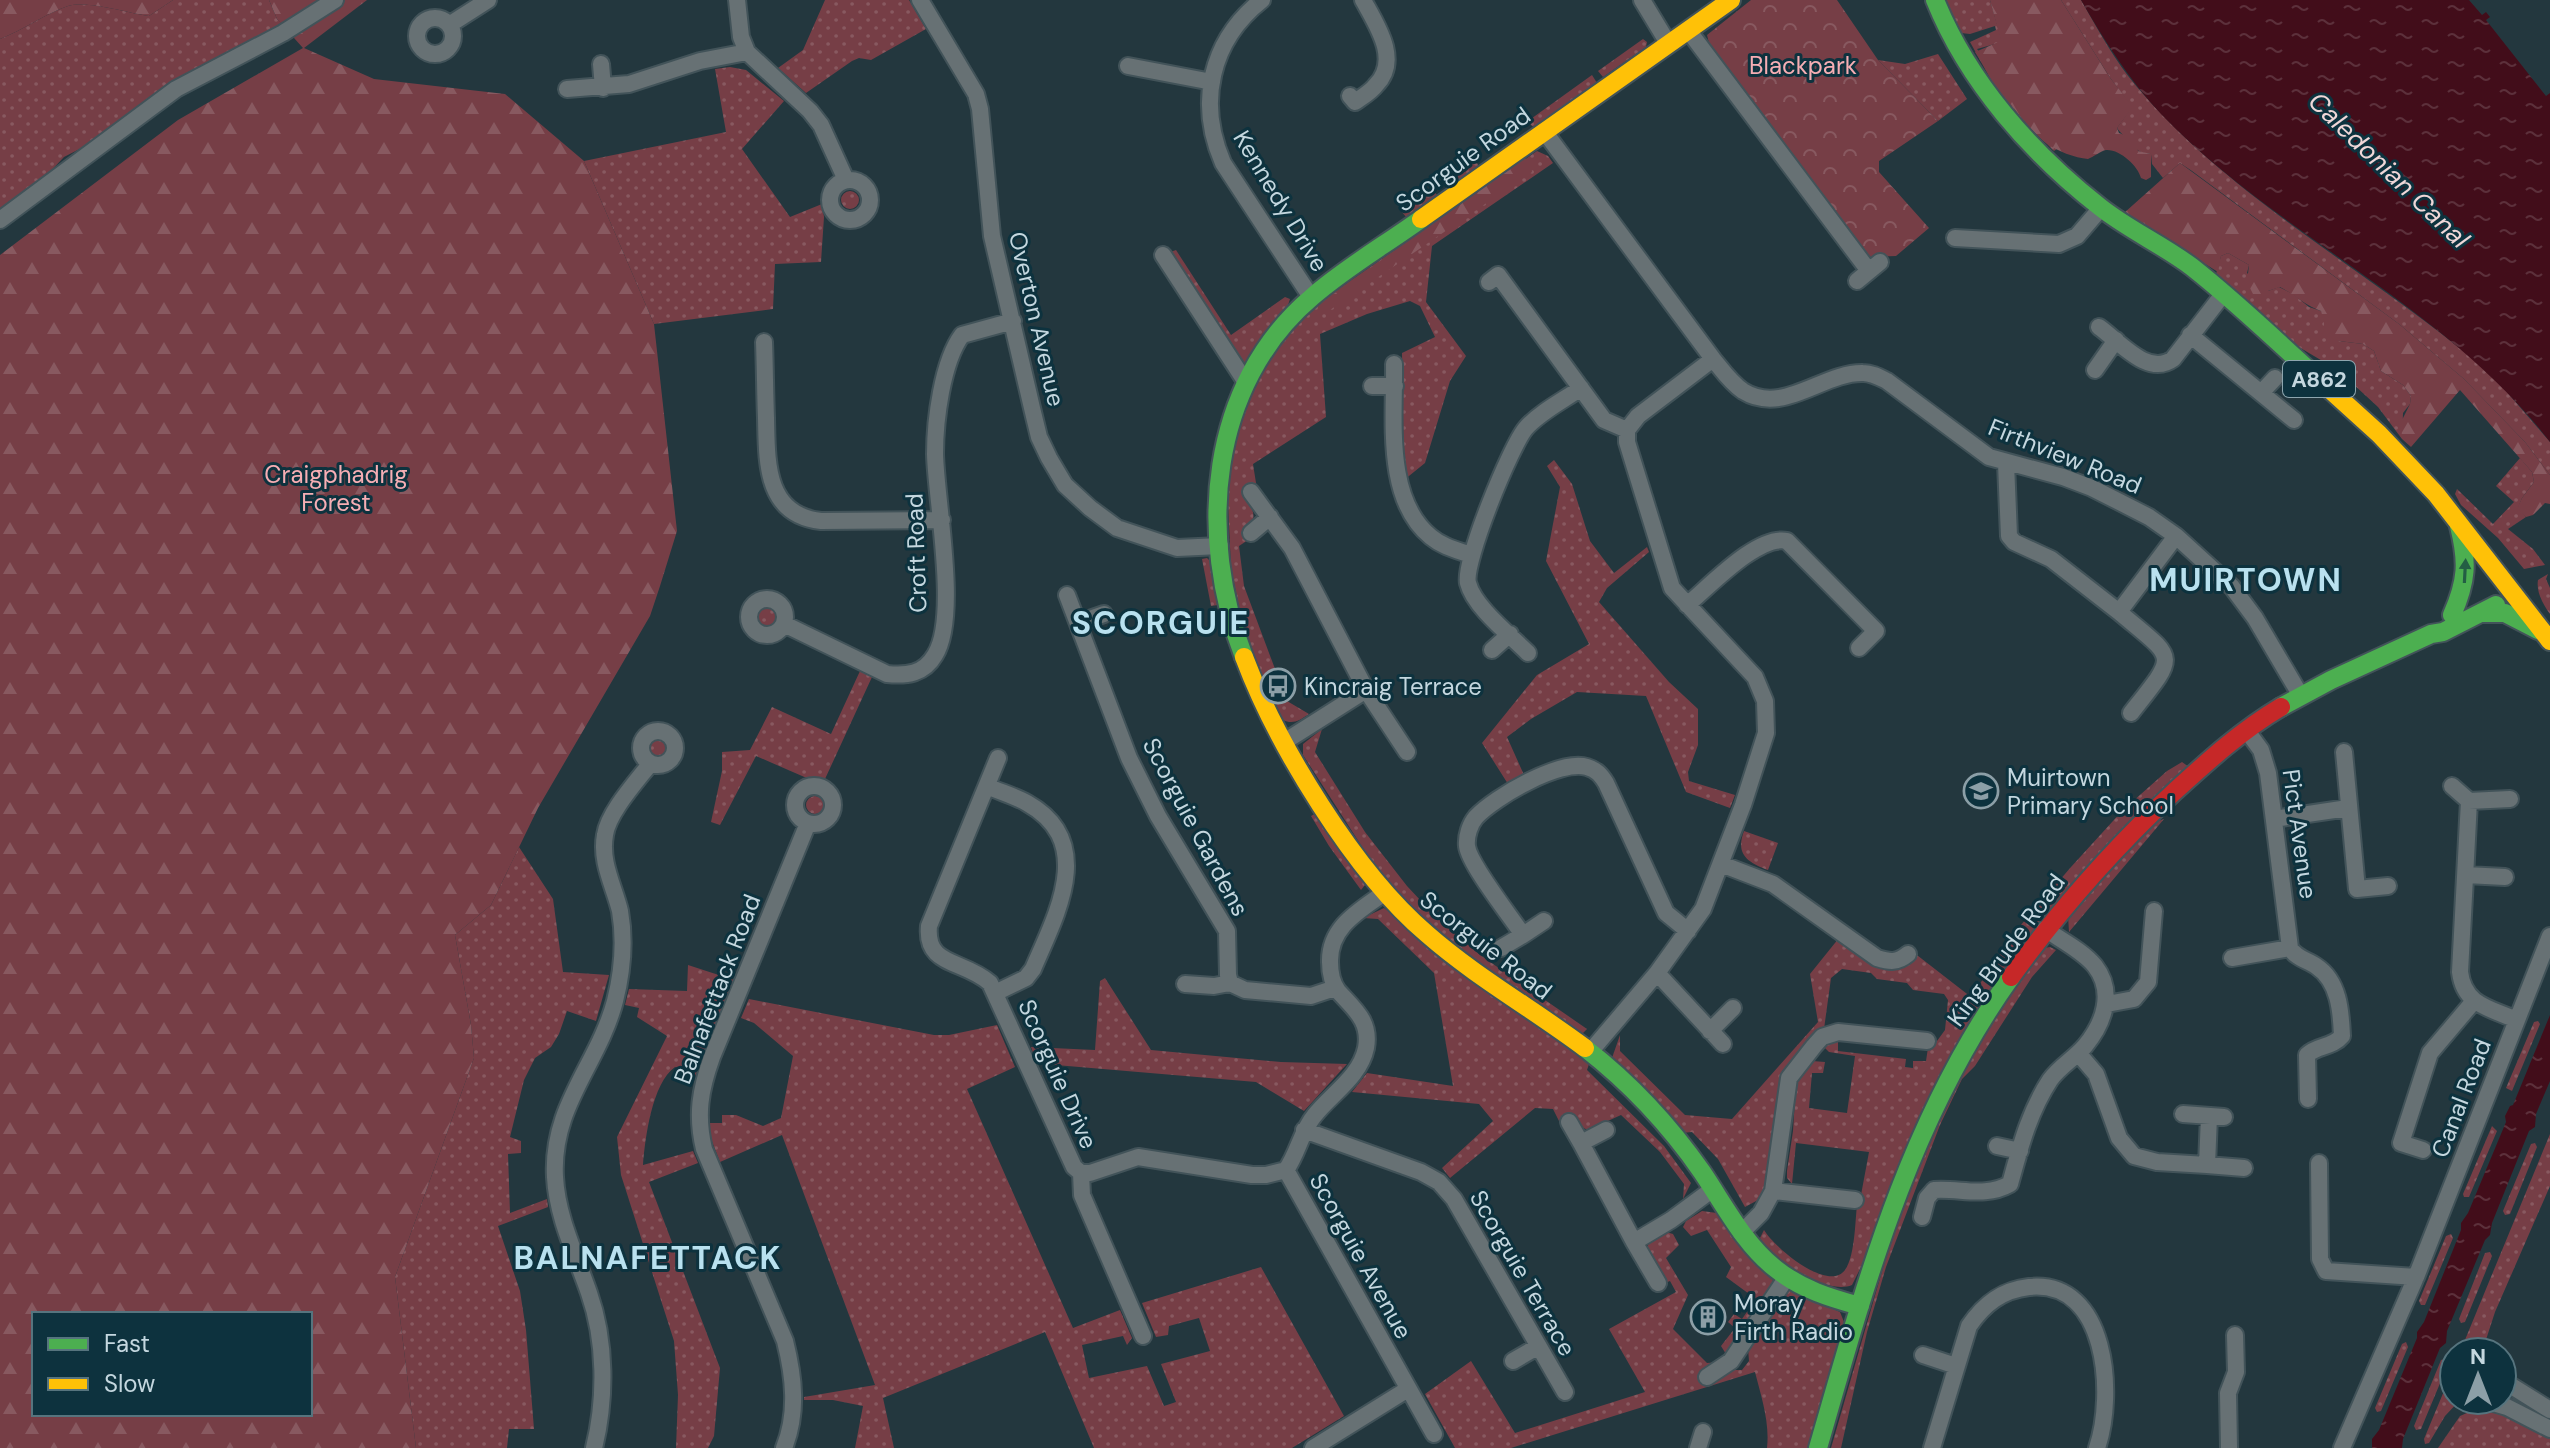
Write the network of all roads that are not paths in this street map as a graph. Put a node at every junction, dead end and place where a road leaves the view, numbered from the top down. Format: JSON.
{"nodes":[{"id":1,"x":335,"y":0,"type":"edge"},
{"id":2,"x":488,"y":0,"type":"edge"},
{"id":3,"x":737,"y":0,"type":"edge"},
{"id":4,"x":920,"y":0,"type":"edge"},
{"id":5,"x":1262,"y":0,"type":"edge"},
{"id":6,"x":1363,"y":0,"type":"edge"},
{"id":7,"x":1642,"y":0,"type":"edge"},
{"id":8,"x":1731,"y":0,"type":"edge"},
{"id":9,"x":1935,"y":0,"type":"edge"},
{"id":10,"x":449,"y":25,"type":"dead end"},
{"id":11,"x":1688,"y":30,"type":"junction"},
{"id":12,"x":1668,"y":43,"type":"junction"},
{"id":13,"x":747,"y":52,"type":"junction"},
{"id":14,"x":601,"y":64,"type":"dead end"},
{"id":15,"x":1128,"y":67,"type":"dead end"},
{"id":16,"x":1212,"y":82,"type":"junction"},
{"id":17,"x":603,"y":88,"type":"junction"},
{"id":18,"x":567,"y":89,"type":"dead end"},
{"id":19,"x":1350,"y":96,"type":"dead end"},
{"id":20,"x":1544,"y":131,"type":"junction"},
{"id":21,"x":846,"y":180,"type":"dead end"},
{"id":22,"x":2101,"y":208,"type":"junction"},
{"id":23,"x":0,"y":220,"type":"edge"},
{"id":24,"x":1955,"y":238,"type":"dead end"},
{"id":25,"x":1163,"y":255,"type":"dead end"},
{"id":26,"x":1869,"y":271,"type":"dead end"},
{"id":27,"x":1489,"y":282,"type":"dead end"},
{"id":28,"x":2224,"y":293,"type":"junction"},
{"id":29,"x":1311,"y":297,"type":"junction"},
{"id":30,"x":1013,"y":321,"type":"junction"},
{"id":31,"x":2099,"y":327,"type":"dead end"},
{"id":32,"x":2190,"y":335,"type":"junction"},
{"id":33,"x":2116,"y":340,"type":"junction"},
{"id":34,"x":764,"y":342,"type":"dead end"},
{"id":35,"x":1713,"y":359,"type":"junction"},
{"id":36,"x":1394,"y":364,"type":"dead end"},
{"id":37,"x":2095,"y":370,"type":"dead end"},
{"id":38,"x":2275,"y":378,"type":"dead end"},
{"id":39,"x":1245,"y":381,"type":"junction"},
{"id":40,"x":1372,"y":386,"type":"dead end"},
{"id":41,"x":1395,"y":386,"type":"junction"},
{"id":42,"x":1581,"y":388,"type":"junction"},
{"id":43,"x":2261,"y":393,"type":"junction"},
{"id":44,"x":2294,"y":420,"type":"dead end"},
{"id":45,"x":1627,"y":430,"type":"junction"},
{"id":46,"x":2006,"y":463,"type":"junction"},
{"id":47,"x":1251,"y":492,"type":"dead end"},
{"id":48,"x":1270,"y":517,"type":"junction"},
{"id":49,"x":942,"y":520,"type":"junction"},
{"id":50,"x":2459,"y":525,"type":"junction"},
{"id":51,"x":1251,"y":533,"type":"dead end"},
{"id":52,"x":2176,"y":536,"type":"junction"},
{"id":53,"x":1220,"y":546,"type":"junction"},
{"id":54,"x":1471,"y":555,"type":"junction"},
{"id":55,"x":2510,"y":589,"type":"junction"},
{"id":56,"x":1067,"y":595,"type":"dead end"},
{"id":57,"x":1687,"y":605,"type":"junction"},
{"id":58,"x":2119,"y":612,"type":"junction"},
{"id":59,"x":2483,"y":613,"type":"junction"},
{"id":60,"x":1104,"y":614,"type":"dead end"},
{"id":61,"x":2452,"y":615,"type":"junction"},
{"id":62,"x":1078,"y":623,"type":"junction"},
{"id":63,"x":784,"y":624,"type":"dead end"},
{"id":64,"x":1510,"y":634,"type":"junction"},
{"id":65,"x":2431,"y":634,"type":"junction"},
{"id":66,"x":2547,"y":637,"type":"edge"},
{"id":67,"x":1859,"y":648,"type":"dead end"},
{"id":68,"x":1492,"y":650,"type":"dead end"},
{"id":69,"x":1528,"y":653,"type":"dead end"},
{"id":70,"x":1366,"y":690,"type":"junction"},
{"id":71,"x":2301,"y":696,"type":"junction"},
{"id":72,"x":2131,"y":713,"type":"dead end"},
{"id":73,"x":2247,"y":731,"type":"junction"},
{"id":74,"x":1284,"y":742,"type":"junction"},
{"id":75,"x":1407,"y":752,"type":"dead end"},
{"id":76,"x":2344,"y":752,"type":"dead end"},
{"id":77,"x":998,"y":758,"type":"dead end"},
{"id":78,"x":650,"y":764,"type":"dead end"},
{"id":79,"x":987,"y":786,"type":"junction"},
{"id":80,"x":2452,"y":786,"type":"dead end"},
{"id":81,"x":2510,"y":799,"type":"dead end"},
{"id":82,"x":2469,"y":801,"type":"junction"},
{"id":83,"x":2348,"y":808,"type":"junction"},
{"id":84,"x":2274,"y":819,"type":"junction"},
{"id":85,"x":808,"y":823,"type":"dead end"},
{"id":86,"x":1721,"y":864,"type":"junction"},
{"id":87,"x":2466,"y":875,"type":"junction"},
{"id":88,"x":2505,"y":877,"type":"dead end"},
{"id":89,"x":2388,"y":886,"type":"dead end"},
{"id":90,"x":1384,"y":893,"type":"junction"},
{"id":91,"x":2154,"y":911,"type":"dead end"},
{"id":92,"x":1544,"y":921,"type":"dead end"},
{"id":93,"x":2045,"y":929,"type":"junction"},
{"id":94,"x":1688,"y":931,"type":"junction"},
{"id":95,"x":1523,"y":935,"type":"junction"},
{"id":96,"x":2550,"y":936,"type":"edge"},
{"id":97,"x":1501,"y":948,"type":"dead end"},
{"id":98,"x":2290,"y":948,"type":"junction"},
{"id":99,"x":1908,"y":954,"type":"dead end"},
{"id":100,"x":2232,"y":958,"type":"dead end"},
{"id":101,"x":1657,"y":973,"type":"junction"},
{"id":102,"x":1230,"y":983,"type":"junction"},
{"id":103,"x":1185,"y":984,"type":"dead end"},
{"id":104,"x":1335,"y":988,"type":"junction"},
{"id":105,"x":995,"y":993,"type":"junction"},
{"id":106,"x":2474,"y":1001,"type":"junction"},
{"id":107,"x":2107,"y":1004,"type":"junction"},
{"id":108,"x":1733,"y":1008,"type":"dead end"},
{"id":109,"x":2517,"y":1020,"type":"junction"},
{"id":110,"x":1710,"y":1031,"type":"junction"},
{"id":111,"x":1927,"y":1041,"type":"dead end"},
{"id":112,"x":1723,"y":1044,"type":"dead end"},
{"id":113,"x":1590,"y":1052,"type":"junction"},
{"id":114,"x":2078,"y":1053,"type":"junction"},
{"id":115,"x":2308,"y":1099,"type":"dead end"},
{"id":116,"x":2183,"y":1114,"type":"dead end"},
{"id":117,"x":1569,"y":1122,"type":"dead end"},
{"id":118,"x":1304,"y":1130,"type":"junction"},
{"id":119,"x":1606,"y":1130,"type":"dead end"},
{"id":120,"x":1581,"y":1143,"type":"junction"},
{"id":121,"x":1997,"y":1146,"type":"dead end"},
{"id":122,"x":2423,"y":1150,"type":"dead end"},
{"id":123,"x":2020,"y":1151,"type":"junction"},
{"id":124,"x":2319,"y":1163,"type":"dead end"},
{"id":125,"x":2207,"y":1165,"type":"junction"},
{"id":126,"x":2244,"y":1168,"type":"dead end"},
{"id":127,"x":1286,"y":1170,"type":"junction"},
{"id":128,"x":1081,"y":1173,"type":"junction"},
{"id":129,"x":1713,"y":1189,"type":"junction"},
{"id":130,"x":1773,"y":1191,"type":"junction"},
{"id":131,"x":1855,"y":1200,"type":"dead end"},
{"id":132,"x":1922,"y":1217,"type":"dead end"},
{"id":133,"x":1741,"y":1233,"type":"junction"},
{"id":134,"x":1634,"y":1242,"type":"junction"},
{"id":135,"x":1787,"y":1277,"type":"junction"},
{"id":136,"x":2416,"y":1277,"type":"junction"},
{"id":137,"x":1658,"y":1283,"type":"dead end"},
{"id":138,"x":1860,"y":1306,"type":"junction"},
{"id":139,"x":2235,"y":1335,"type":"dead end"},
{"id":140,"x":1143,"y":1336,"type":"dead end"},
{"id":141,"x":1537,"y":1347,"type":"junction"},
{"id":142,"x":1923,"y":1355,"type":"dead end"},
{"id":143,"x":1513,"y":1361,"type":"dead end"},
{"id":144,"x":1956,"y":1366,"type":"junction"},
{"id":145,"x":1707,"y":1377,"type":"dead end"},
{"id":146,"x":1408,"y":1389,"type":"junction"},
{"id":147,"x":2518,"y":1390,"type":"edge"},
{"id":148,"x":1565,"y":1392,"type":"dead end"},
{"id":149,"x":2550,"y":1410,"type":"edge"},
{"id":150,"x":2518,"y":1413,"type":"edge"},
{"id":151,"x":2550,"y":1429,"type":"edge"},
{"id":152,"x":1434,"y":1434,"type":"dead end"},
{"id":153,"x":594,"y":1448,"type":"edge"},
{"id":154,"x":784,"y":1448,"type":"edge"},
{"id":155,"x":1313,"y":1448,"type":"edge"},
{"id":156,"x":1818,"y":1448,"type":"edge"},
{"id":157,"x":1932,"y":1448,"type":"edge"},
{"id":158,"x":2097,"y":1448,"type":"edge"},
{"id":159,"x":2229,"y":1448,"type":"edge"},
{"id":160,"x":2342,"y":1448,"type":"edge"}],
"edges":[{"from":1,"to":23,"type":"street"},
{"from":2,"to":10,"type":"street"},
{"from":3,"to":13,"type":"street"},
{"from":4,"to":30,"type":"street","name":"Overton Avenue"},
{"from":5,"to":16,"type":"street","name":"Kennedy Drive"},
{"from":6,"to":19,"type":"street"},
{"from":7,"to":12,"type":"street"},
{"from":8,"to":11,"type":"street","name":"Scorguie Road"},
{"from":9,"to":22,"type":"street","number":"A862"},
{"from":11,"to":12,"type":"street","name":"Scorguie Road"},
{"from":11,"to":26,"type":"street"},
{"from":12,"to":20,"type":"street","name":"Scorguie Road"},
{"from":13,"to":17,"type":"street"},
{"from":13,"to":21,"type":"street"},
{"from":14,"to":17,"type":"street"},
{"from":15,"to":16,"type":"street"},
{"from":16,"to":29,"type":"street","name":"Kennedy Drive"},
{"from":17,"to":18,"type":"street"},
{"from":20,"to":29,"type":"street","name":"Scorguie Road"},
{"from":20,"to":35,"type":"street","name":"Firthview Road"},
{"from":22,"to":24,"type":"street"},
{"from":22,"to":28,"type":"street","number":"A862"},
{"from":25,"to":39,"type":"street"},
{"from":27,"to":42,"type":"street"},
{"from":28,"to":32,"type":"street"},
{"from":28,"to":50,"type":"street","number":"A862"},
{"from":29,"to":39,"type":"street","name":"Scorguie Road"},
{"from":30,"to":49,"type":"street","name":"Croft Road"},
{"from":30,"to":53,"type":"street","name":"Overton Avenue"},
{"from":31,"to":33,"type":"street"},
{"from":32,"to":33,"type":"street"},
{"from":32,"to":43,"type":"street"},
{"from":33,"to":37,"type":"street"},
{"from":34,"to":49,"type":"street"},
{"from":35,"to":45,"type":"street"},
{"from":35,"to":46,"type":"street","name":"Firthview Road"},
{"from":36,"to":41,"type":"street"},
{"from":38,"to":43,"type":"street"},
{"from":39,"to":53,"type":"street","name":"Scorguie Road"},
{"from":40,"to":41,"type":"street"},
{"from":41,"to":54,"type":"street"},
{"from":42,"to":45,"type":"street"},
{"from":42,"to":54,"type":"street"},
{"from":43,"to":44,"type":"street"},
{"from":45,"to":57,"type":"street"},
{"from":46,"to":52,"type":"street","name":"Firthview Road"},
{"from":46,"to":58,"type":"street"},
{"from":47,"to":48,"type":"street"},
{"from":48,"to":51,"type":"street"},
{"from":48,"to":70,"type":"street"},
{"from":49,"to":63,"type":"street","name":"Croft Road"},
{"from":50,"to":55,"type":"street","number":"A862"},
{"from":61,"to":50,"type":"street","one_way":true},
{"from":52,"to":58,"type":"street"},
{"from":52,"to":71,"type":"street","name":"Firthview Road"},
{"from":53,"to":74,"type":"street","name":"Scorguie Road"},
{"from":54,"to":64,"type":"street"},
{"from":55,"to":59,"type":"street","name":"King Brude Road"},
{"from":55,"to":61,"type":"street","name":"King Brude Road"},
{"from":55,"to":66,"type":"street","number":"A862"},
{"from":56,"to":62,"type":"street","name":"Scorguie Gardens"},
{"from":57,"to":67,"type":"street"},
{"from":57,"to":86,"type":"street"},
{"from":58,"to":72,"type":"street"},
{"from":59,"to":65,"type":"street","name":"King Brude Road"},
{"from":59,"to":66,"type":"street"},
{"from":60,"to":62,"type":"street"},
{"from":61,"to":65,"type":"street","name":"King Brude Road"},
{"from":62,"to":102,"type":"street","name":"Scorguie Gardens"},
{"from":64,"to":68,"type":"street"},
{"from":64,"to":69,"type":"street"},
{"from":65,"to":71,"type":"street","name":"King Brude Road"},
{"from":70,"to":74,"type":"street"},
{"from":70,"to":75,"type":"street"},
{"from":71,"to":73,"type":"street","name":"King Brude Road"},
{"from":73,"to":84,"type":"street","name":"Pict Avenue"},
{"from":73,"to":93,"type":"street","name":"King Brude Road"},
{"from":74,"to":90,"type":"street","name":"Scorguie Road"},
{"from":76,"to":83,"type":"street"},
{"from":77,"to":79,"type":"street","name":"Scorguie Drive"},
{"from":78,"to":153,"type":"street"},
{"from":79,"to":105,"type":"street","name":"Scorguie Drive"},
{"from":79,"to":105,"type":"street","name":"Scorguie Drive"},
{"from":80,"to":82,"type":"street"},
{"from":81,"to":82,"type":"street"},
{"from":82,"to":87,"type":"street"},
{"from":83,"to":84,"type":"street"},
{"from":83,"to":89,"type":"street"},
{"from":84,"to":98,"type":"street","name":"Pict Avenue"},
{"from":85,"to":154,"type":"street","name":"Balnafettack Road"},
{"from":86,"to":94,"type":"street"},
{"from":86,"to":99,"type":"street"},
{"from":87,"to":88,"type":"street"},
{"from":87,"to":106,"type":"street"},
{"from":90,"to":104,"type":"street"},
{"from":90,"to":113,"type":"street","name":"Scorguie Road"},
{"from":91,"to":107,"type":"street"},
{"from":92,"to":95,"type":"street"},
{"from":93,"to":107,"type":"street"},
{"from":93,"to":138,"type":"street","name":"King Brude Road"},
{"from":94,"to":95,"type":"street"},
{"from":94,"to":101,"type":"street"},
{"from":95,"to":97,"type":"street"},
{"from":96,"to":109,"type":"street","name":"Canal Road"},
{"from":98,"to":100,"type":"street"},
{"from":98,"to":115,"type":"street"},
{"from":101,"to":110,"type":"street"},
{"from":101,"to":113,"type":"street"},
{"from":102,"to":103,"type":"street"},
{"from":102,"to":104,"type":"street"},
{"from":104,"to":118,"type":"street","name":"Scorguie Avenue"},
{"from":105,"to":128,"type":"street","name":"Scorguie Drive"},
{"from":106,"to":109,"type":"street"},
{"from":106,"to":122,"type":"street"},
{"from":107,"to":114,"type":"street"},
{"from":108,"to":110,"type":"street"},
{"from":109,"to":136,"type":"street","name":"Canal Road"},
{"from":110,"to":112,"type":"street"},
{"from":111,"to":130,"type":"street"},
{"from":113,"to":129,"type":"street","name":"Scorguie Road"},
{"from":114,"to":123,"type":"street"},
{"from":114,"to":125,"type":"street"},
{"from":116,"to":125,"type":"street"},
{"from":117,"to":120,"type":"street"},
{"from":118,"to":127,"type":"street","name":"Scorguie Avenue"},
{"from":118,"to":141,"type":"street","name":"Scorguie Terrace"},
{"from":119,"to":120,"type":"street"},
{"from":120,"to":134,"type":"street"},
{"from":121,"to":123,"type":"street"},
{"from":123,"to":132,"type":"street"},
{"from":124,"to":136,"type":"street"},
{"from":125,"to":126,"type":"street"},
{"from":127,"to":128,"type":"street","name":"Scorguie Drive"},
{"from":127,"to":146,"type":"street","name":"Scorguie Avenue"},
{"from":128,"to":140,"type":"street","name":"Scorguie Drive"},
{"from":129,"to":133,"type":"street","name":"Scorguie Road"},
{"from":129,"to":134,"type":"street"},
{"from":130,"to":131,"type":"street"},
{"from":130,"to":133,"type":"street"},
{"from":133,"to":135,"type":"street","name":"Scorguie Road"},
{"from":134,"to":137,"type":"street"},
{"from":135,"to":138,"type":"street","name":"Scorguie Road"},
{"from":135,"to":145,"type":"street"},
{"from":136,"to":160,"type":"street","name":"Canal Road"},
{"from":138,"to":156,"type":"street","name":"King Brude Road"},
{"from":139,"to":159,"type":"street"},
{"from":141,"to":143,"type":"street"},
{"from":141,"to":148,"type":"street","name":"Scorguie Terrace"},
{"from":142,"to":144,"type":"street"},
{"from":144,"to":157,"type":"street"},
{"from":144,"to":158,"type":"street"},
{"from":146,"to":152,"type":"street","name":"Scorguie Avenue"},
{"from":146,"to":155,"type":"street"},
{"from":147,"to":149,"type":"street"},
{"from":150,"to":151,"type":"street"}]}
